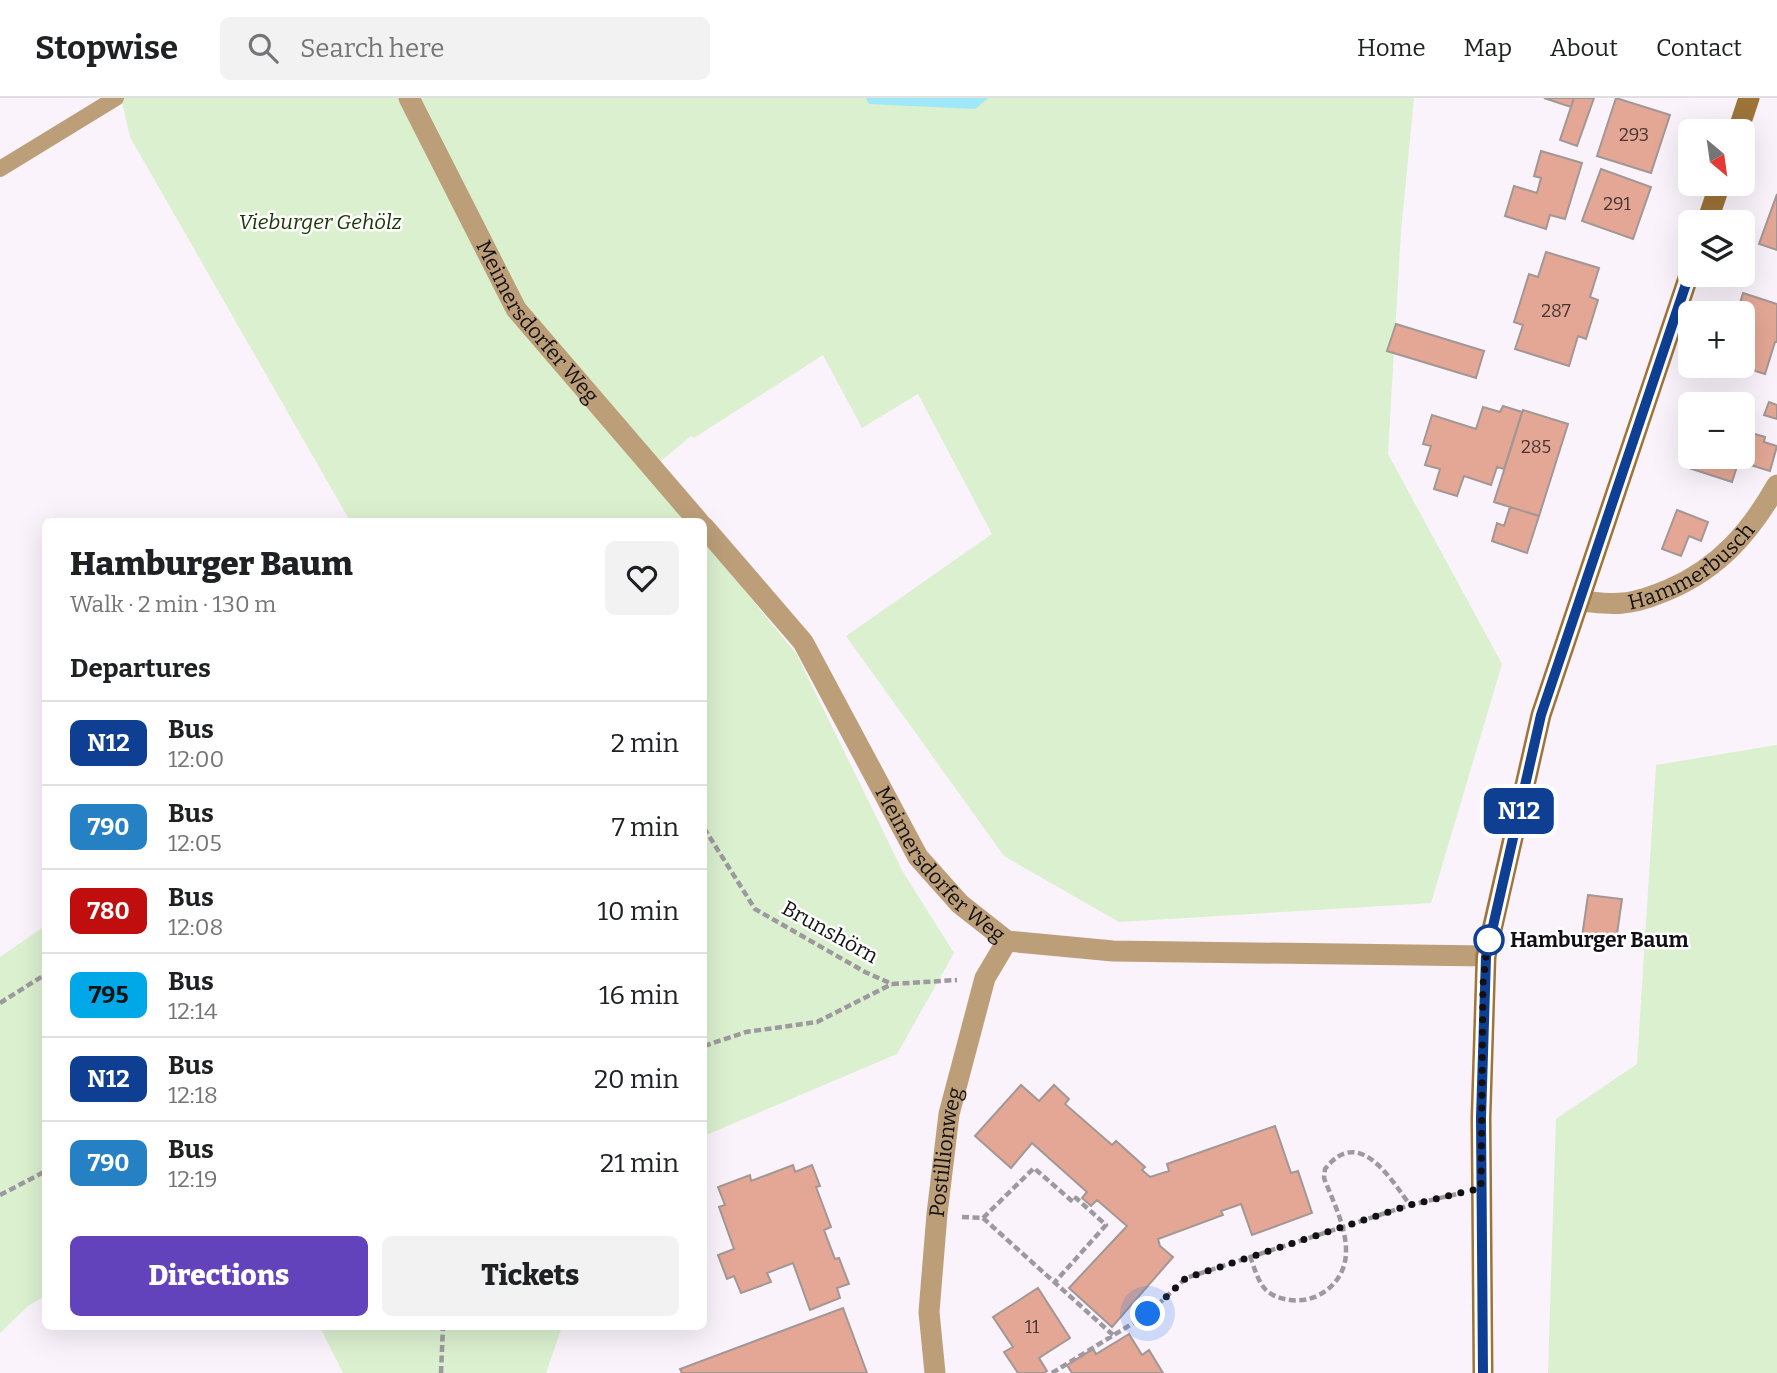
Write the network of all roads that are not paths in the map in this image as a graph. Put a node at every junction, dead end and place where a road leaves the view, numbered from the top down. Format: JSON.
{"nodes":[{"id":1,"x":116,"y":98,"type":"edge"},
{"id":2,"x":409,"y":98,"type":"edge"},
{"id":3,"x":1749,"y":98,"type":"edge"},
{"id":4,"x":1742,"y":119,"type":"edge"},
{"id":5,"x":0,"y":169,"type":"edge"},
{"id":6,"x":1685,"y":287,"type":"edge"},
{"id":7,"x":1777,"y":485,"type":"edge"},
{"id":8,"x":696,"y":518,"type":"edge"},
{"id":9,"x":707,"y":530,"type":"edge"},
{"id":10,"x":1580,"y":601,"type":"junction"},
{"id":11,"x":1007,"y":941,"type":"junction"},
{"id":12,"x":1486,"y":957,"type":"junction"},
{"id":13,"x":935,"y":1373,"type":"edge"},
{"id":14,"x":1483,"y":1373,"type":"edge"}],
"edges":[{"from":1,"to":5,"type":"lane"},
{"from":2,"to":8,"type":"street","name":"Meimersdorfer Weg"},
{"from":3,"to":4,"type":"main road"},
{"from":6,"to":10,"type":"main road"},
{"from":7,"to":10,"type":"street","name":"Hammerbusch"},
{"from":9,"to":11,"type":"street","name":"Meimersdorfer Weg"},
{"from":10,"to":12,"type":"main road"},
{"from":11,"to":12,"type":"street","name":"Meimersdorfer Weg"},
{"from":11,"to":13,"type":"street","name":"Postillionweg"},
{"from":12,"to":14,"type":"main road"}]}
